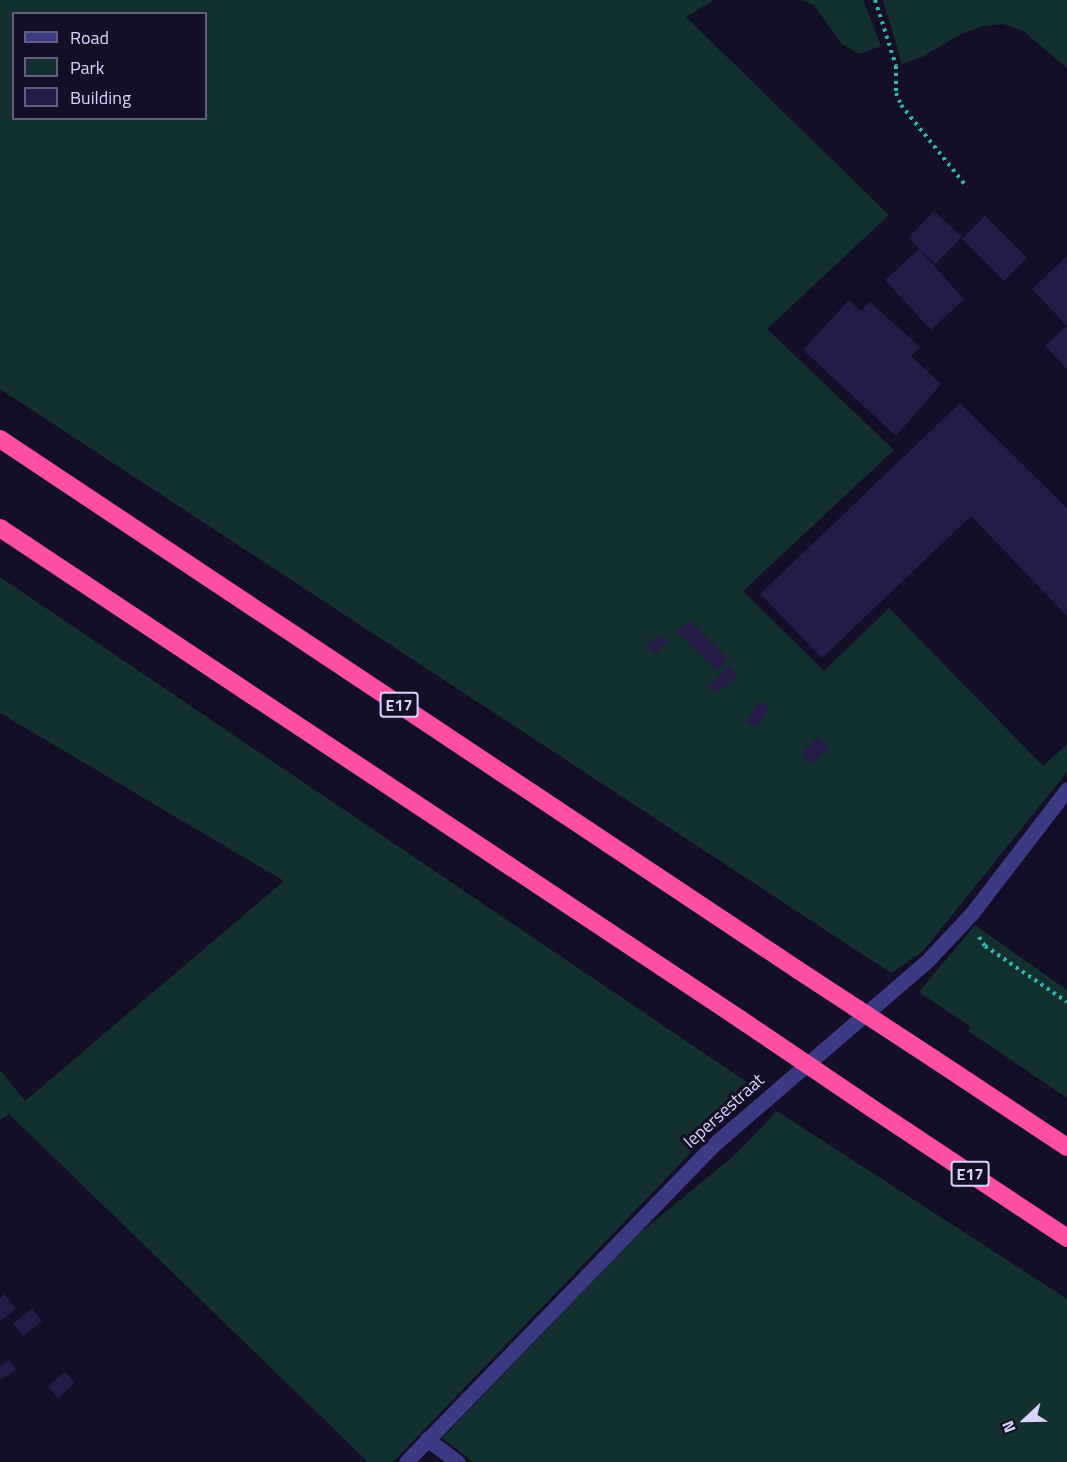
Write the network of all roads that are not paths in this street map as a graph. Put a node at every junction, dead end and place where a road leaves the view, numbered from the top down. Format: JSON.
{"nodes":[{"id":1,"x":0,"y":439,"type":"edge"},
{"id":2,"x":0,"y":528,"type":"edge"},
{"id":3,"x":1067,"y":789,"type":"edge"},
{"id":4,"x":1067,"y":1147,"type":"edge"},
{"id":5,"x":1067,"y":1239,"type":"edge"},
{"id":6,"x":427,"y":1439,"type":"junction"},
{"id":7,"x":406,"y":1462,"type":"edge"},
{"id":8,"x":457,"y":1462,"type":"edge"}],
"edges":[{"from":1,"to":4,"type":"highway","number":"E17","bridge":true},
{"from":2,"to":5,"type":"highway","number":"E17","bridge":true},
{"from":3,"to":6,"type":"street","name":"Iepersestraat"},
{"from":6,"to":7,"type":"street","name":"Iepersestraat"},
{"from":6,"to":8,"type":"street"}]}
